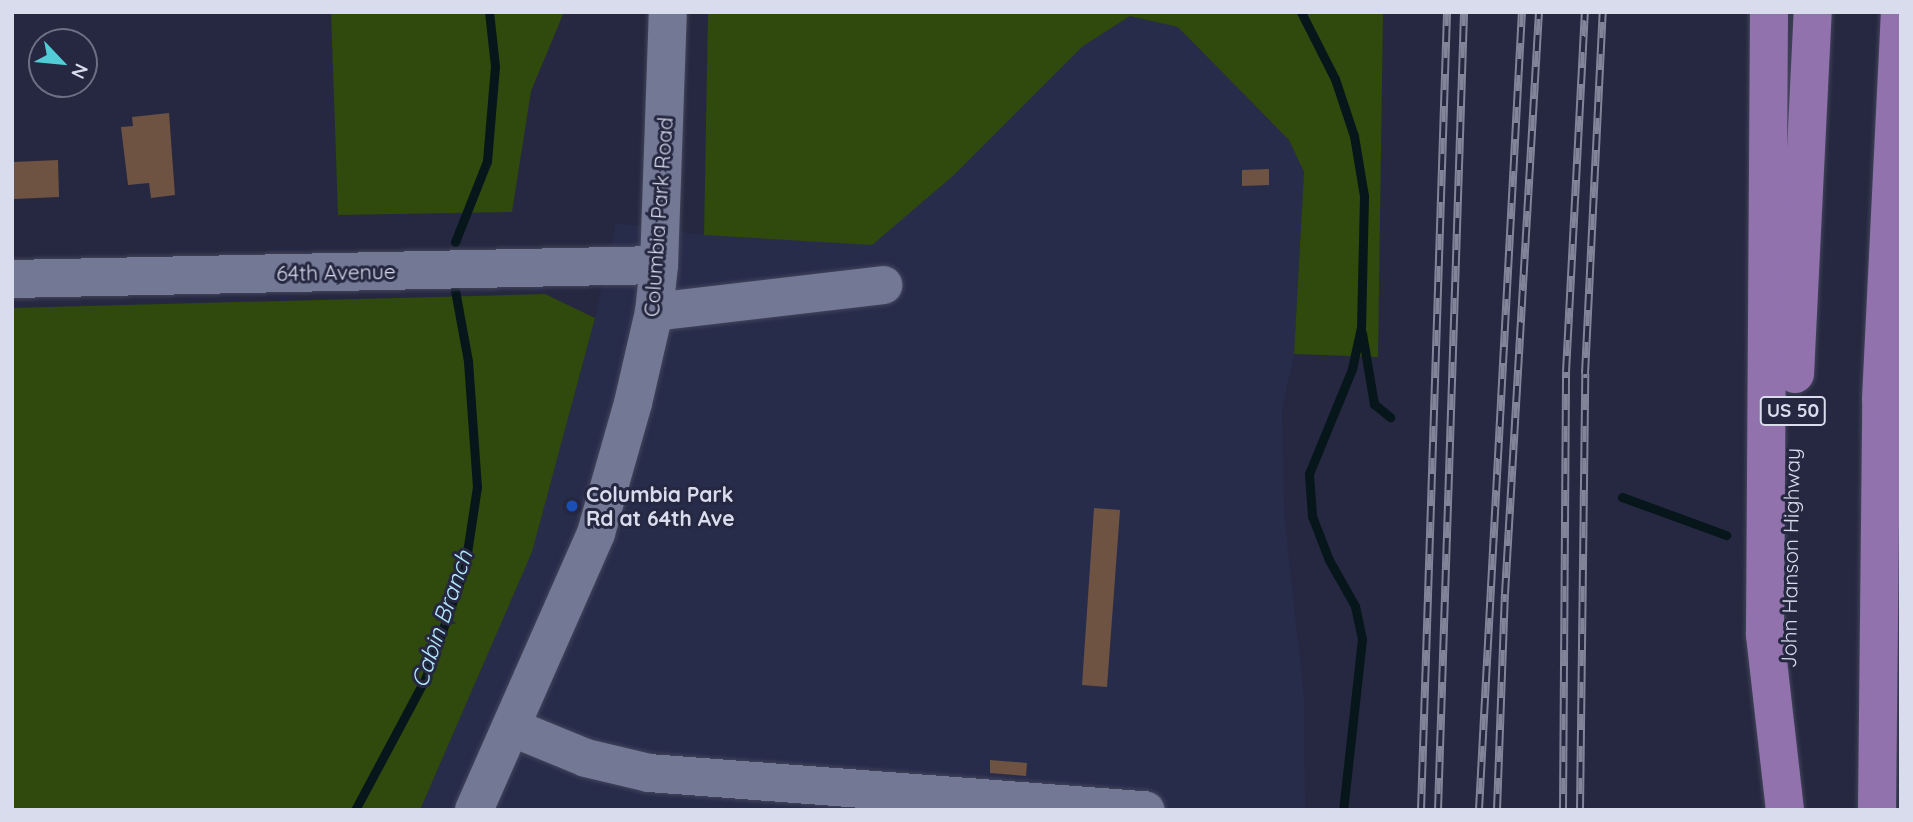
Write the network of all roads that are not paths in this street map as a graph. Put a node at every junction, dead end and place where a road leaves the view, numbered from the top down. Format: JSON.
{"nodes":[{"id":1,"x":668,"y":12,"type":"edge"},
{"id":2,"x":1769,"y":12,"type":"edge"},
{"id":3,"x":1813,"y":12,"type":"edge"},
{"id":4,"x":1900,"y":12,"type":"edge"},
{"id":5,"x":659,"y":265,"type":"junction"},
{"id":6,"x":12,"y":279,"type":"edge"},
{"id":7,"x":883,"y":285,"type":"dead end"},
{"id":8,"x":654,"y":312,"type":"junction"},
{"id":9,"x":513,"y":728,"type":"junction"},
{"id":10,"x":474,"y":810,"type":"edge"},
{"id":11,"x":1146,"y":810,"type":"edge"},
{"id":12,"x":1786,"y":810,"type":"edge"},
{"id":13,"x":1877,"y":810,"type":"edge"}],
"edges":[{"from":1,"to":5,"type":"street","name":"Columbia Park Road"},
{"from":2,"to":12,"type":"highway"},
{"from":3,"to":12,"type":"highway","name":"John Hanson Highway","number":"US 50"},
{"from":4,"to":13,"type":"highway"},
{"from":5,"to":6,"type":"street","name":"64th Avenue"},
{"from":5,"to":8,"type":"street","name":"Columbia Park Road"},
{"from":7,"to":8,"type":"street"},
{"from":8,"to":9,"type":"street","name":"Columbia Park Road"},
{"from":9,"to":10,"type":"street","name":"Columbia Park Road"},
{"from":9,"to":11,"type":"street"}]}
